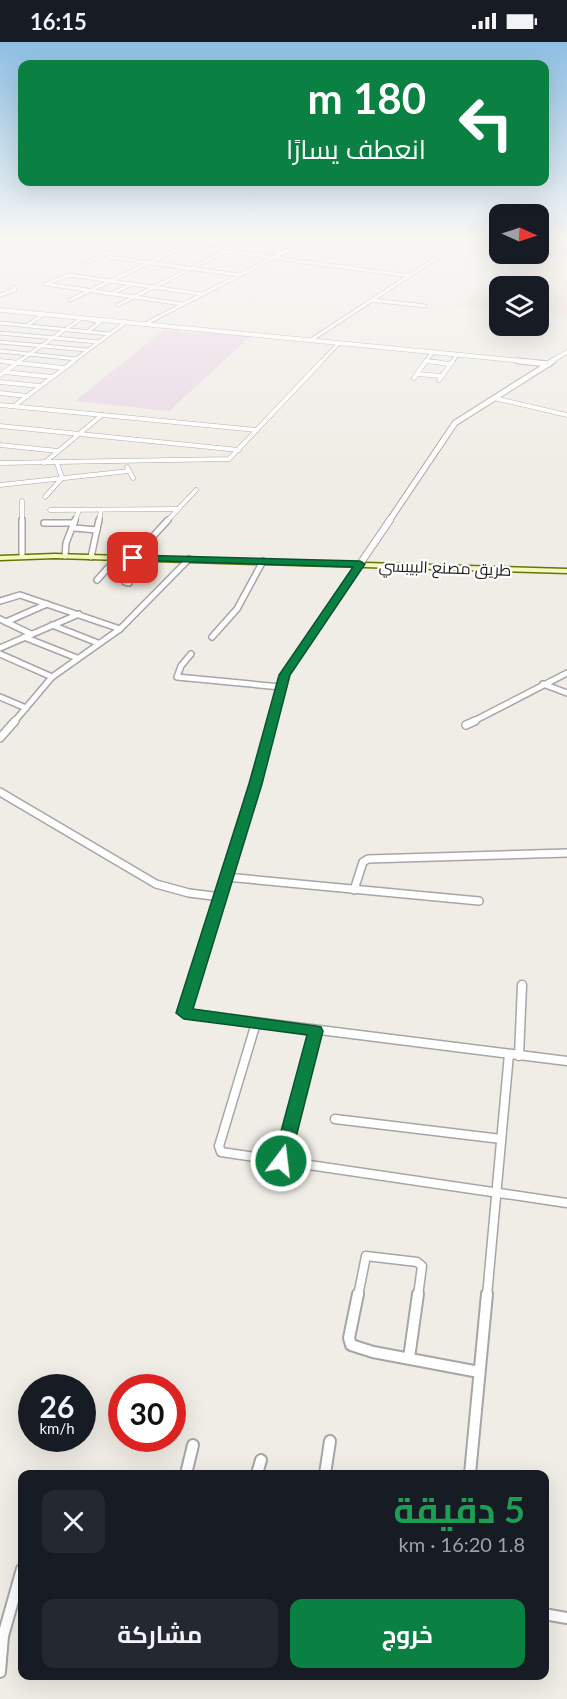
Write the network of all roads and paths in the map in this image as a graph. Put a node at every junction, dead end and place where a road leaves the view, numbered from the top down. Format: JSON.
{"nodes":[{"id":1,"x":37,"y":313,"type":"edge"},
{"id":2,"x":165,"y":313,"type":"edge"},
{"id":3,"x":351,"y":313,"type":"edge"},
{"id":4,"x":44,"y":314,"type":"junction"},
{"id":5,"x":81,"y":319,"type":"junction"},
{"id":6,"x":126,"y":322,"type":"junction"},
{"id":7,"x":0,"y":323,"type":"edge"},
{"id":8,"x":145,"y":324,"type":"junction"},
{"id":9,"x":26,"y":326,"type":"junction"},
{"id":10,"x":65,"y":330,"type":"junction"},
{"id":11,"x":87,"y":332,"type":"junction"},
{"id":12,"x":0,"y":333,"type":"edge"},
{"id":13,"x":13,"y":334,"type":"junction"},
{"id":14,"x":109,"y":334,"type":"junction"},
{"id":15,"x":53,"y":338,"type":"junction"},
{"id":16,"x":311,"y":340,"type":"junction"},
{"id":17,"x":0,"y":342,"type":"edge"},
{"id":18,"x":98,"y":342,"type":"junction"},
{"id":19,"x":339,"y":343,"type":"junction"},
{"id":20,"x":42,"y":346,"type":"junction"},
{"id":21,"x":87,"y":350,"type":"junction"},
{"id":22,"x":0,"y":351,"type":"edge"},
{"id":23,"x":432,"y":352,"type":"junction"},
{"id":24,"x":567,"y":352,"type":"edge"},
{"id":25,"x":29,"y":354,"type":"junction"},
{"id":26,"x":457,"y":355,"type":"junction"},
{"id":27,"x":76,"y":359,"type":"junction"},
{"id":28,"x":0,"y":361,"type":"edge"},
{"id":29,"x":426,"y":361,"type":"junction"},
{"id":30,"x":17,"y":363,"type":"junction"},
{"id":31,"x":450,"y":364,"type":"junction"},
{"id":32,"x":549,"y":364,"type":"junction"},
{"id":33,"x":64,"y":368,"type":"junction"},
{"id":34,"x":2,"y":373,"type":"edge"},
{"id":35,"x":52,"y":377,"type":"junction"},
{"id":36,"x":0,"y":382,"type":"edge"},
{"id":37,"x":40,"y":386,"type":"junction"},
{"id":38,"x":0,"y":393,"type":"edge"},
{"id":39,"x":27,"y":396,"type":"junction"},
{"id":40,"x":494,"y":398,"type":"junction"},
{"id":41,"x":0,"y":405,"type":"edge"},
{"id":42,"x":14,"y":406,"type":"junction"},
{"id":43,"x":102,"y":415,"type":"junction"},
{"id":44,"x":567,"y":415,"type":"edge"},
{"id":45,"x":0,"y":426,"type":"edge"},
{"id":46,"x":257,"y":430,"type":"junction"},
{"id":47,"x":80,"y":434,"type":"junction"},
{"id":48,"x":0,"y":445,"type":"edge"},
{"id":49,"x":238,"y":450,"type":"junction"},
{"id":50,"x":58,"y":451,"type":"junction"},
{"id":51,"x":125,"y":462,"type":"junction"},
{"id":52,"x":0,"y":463,"type":"edge"},
{"id":53,"x":57,"y":463,"type":"junction"},
{"id":54,"x":44,"y":464,"type":"junction"},
{"id":55,"x":129,"y":471,"type":"junction"},
{"id":56,"x":62,"y":478,"type":"junction"},
{"id":57,"x":133,"y":478,"type":"dead end"},
{"id":58,"x":0,"y":485,"type":"edge"},
{"id":59,"x":196,"y":490,"type":"dead end"},
{"id":60,"x":45,"y":497,"type":"dead end"},
{"id":61,"x":22,"y":501,"type":"dead end"},
{"id":62,"x":178,"y":509,"type":"junction"},
{"id":63,"x":50,"y":510,"type":"dead end"},
{"id":64,"x":79,"y":510,"type":"junction"},
{"id":65,"x":101,"y":510,"type":"junction"},
{"id":66,"x":44,"y":524,"type":"dead end"},
{"id":67,"x":74,"y":525,"type":"junction"},
{"id":68,"x":96,"y":530,"type":"junction"},
{"id":69,"x":22,"y":556,"type":"junction"},
{"id":70,"x":64,"y":556,"type":"junction"},
{"id":71,"x":91,"y":557,"type":"junction"},
{"id":72,"x":118,"y":557,"type":"junction"},
{"id":73,"x":0,"y":558,"type":"edge"},
{"id":74,"x":133,"y":558,"type":"junction"},
{"id":75,"x":189,"y":559,"type":"junction"},
{"id":76,"x":263,"y":561,"type":"junction"},
{"id":77,"x":360,"y":564,"type":"junction"},
{"id":78,"x":106,"y":570,"type":"junction"},
{"id":79,"x":567,"y":571,"type":"edge"},
{"id":80,"x":97,"y":580,"type":"dead end"},
{"id":81,"x":129,"y":583,"type":"dead end"},
{"id":82,"x":0,"y":601,"type":"edge"},
{"id":83,"x":47,"y":604,"type":"junction"},
{"id":84,"x":79,"y":614,"type":"junction"},
{"id":85,"x":3,"y":621,"type":"edge"},
{"id":86,"x":52,"y":625,"type":"junction"},
{"id":87,"x":120,"y":629,"type":"junction"},
{"id":88,"x":31,"y":634,"type":"junction"},
{"id":89,"x":24,"y":637,"type":"junction"},
{"id":90,"x":213,"y":638,"type":"dead end"},
{"id":91,"x":98,"y":644,"type":"junction"},
{"id":92,"x":0,"y":648,"type":"edge"},
{"id":93,"x":0,"y":654,"type":"edge"},
{"id":94,"x":191,"y":654,"type":"dead end"},
{"id":95,"x":77,"y":658,"type":"junction"},
{"id":96,"x":567,"y":673,"type":"edge"},
{"id":97,"x":52,"y":677,"type":"junction"},
{"id":98,"x":543,"y":684,"type":"junction"},
{"id":99,"x":281,"y":687,"type":"junction"},
{"id":100,"x":567,"y":693,"type":"edge"},
{"id":101,"x":0,"y":697,"type":"edge"},
{"id":102,"x":26,"y":708,"type":"junction"},
{"id":103,"x":466,"y":725,"type":"dead end"},
{"id":104,"x":0,"y":738,"type":"edge"},
{"id":105,"x":0,"y":792,"type":"edge"},
{"id":106,"x":567,"y":853,"type":"edge"},
{"id":107,"x":226,"y":877,"type":"junction"},
{"id":108,"x":354,"y":890,"type":"junction"},
{"id":109,"x":220,"y":897,"type":"junction"},
{"id":110,"x":479,"y":901,"type":"dead end"},
{"id":111,"x":522,"y":985,"type":"dead end"},
{"id":112,"x":256,"y":1023,"type":"junction"},
{"id":113,"x":316,"y":1031,"type":"junction"},
{"id":114,"x":514,"y":1055,"type":"junction"},
{"id":115,"x":567,"y":1062,"type":"edge"},
{"id":116,"x":335,"y":1119,"type":"dead end"},
{"id":117,"x":501,"y":1139,"type":"junction"},
{"id":118,"x":281,"y":1161,"type":"junction"},
{"id":119,"x":495,"y":1192,"type":"junction"},
{"id":120,"x":567,"y":1203,"type":"edge"},
{"id":121,"x":409,"y":1358,"type":"junction"},
{"id":122,"x":479,"y":1372,"type":"junction"},
{"id":123,"x":330,"y":1441,"type":"dead end"},
{"id":124,"x":193,"y":1445,"type":"dead end"},
{"id":125,"x":261,"y":1460,"type":"dead end"},
{"id":126,"x":187,"y":1470,"type":"edge"},
{"id":127,"x":258,"y":1470,"type":"edge"},
{"id":128,"x":326,"y":1470,"type":"edge"},
{"id":129,"x":470,"y":1470,"type":"edge"},
{"id":130,"x":18,"y":1583,"type":"edge"},
{"id":131,"x":549,"y":1615,"type":"edge"},
{"id":132,"x":567,"y":1618,"type":"edge"},
{"id":133,"x":1,"y":1642,"type":"edge"},
{"id":134,"x":0,"y":1672,"type":"edge"}],
"edges":[{"from":1,"to":4,"type":"street"},
{"from":2,"to":8,"type":"street"},
{"from":3,"to":16,"type":"street"},
{"from":4,"to":5,"type":"street"},
{"from":4,"to":9,"type":"street"},
{"from":5,"to":6,"type":"street"},
{"from":5,"to":10,"type":"street"},
{"from":5,"to":11,"type":"street"},
{"from":6,"to":8,"type":"street"},
{"from":6,"to":14,"type":"street"},
{"from":7,"to":9,"type":"street"},
{"from":8,"to":16,"type":"street"},
{"from":9,"to":10,"type":"street"},
{"from":9,"to":13,"type":"street"},
{"from":10,"to":11,"type":"street"},
{"from":10,"to":15,"type":"street"},
{"from":11,"to":14,"type":"street"},
{"from":12,"to":13,"type":"street"},
{"from":13,"to":15,"type":"street"},
{"from":13,"to":17,"type":"street"},
{"from":14,"to":18,"type":"street"},
{"from":15,"to":18,"type":"street"},
{"from":15,"to":20,"type":"street"},
{"from":16,"to":19,"type":"street"},
{"from":17,"to":20,"type":"street"},
{"from":18,"to":21,"type":"street"},
{"from":19,"to":23,"type":"street"},
{"from":19,"to":46,"type":"street"},
{"from":20,"to":21,"type":"street"},
{"from":20,"to":25,"type":"street"},
{"from":21,"to":27,"type":"street"},
{"from":22,"to":25,"type":"street"},
{"from":23,"to":26,"type":"street"},
{"from":23,"to":29,"type":"street"},
{"from":24,"to":32,"type":"street"},
{"from":25,"to":27,"type":"street"},
{"from":25,"to":30,"type":"street"},
{"from":26,"to":31,"type":"street"},
{"from":26,"to":32,"type":"street"},
{"from":27,"to":33,"type":"street"},
{"from":28,"to":30,"type":"street"},
{"from":29,"to":31,"type":"street"},
{"from":29,"to":31,"type":"street"},
{"from":30,"to":33,"type":"street"},
{"from":30,"to":34,"type":"street"},
{"from":32,"to":40,"type":"street"},
{"from":33,"to":35,"type":"street"},
{"from":34,"to":35,"type":"street"},
{"from":35,"to":37,"type":"street"},
{"from":36,"to":37,"type":"street"},
{"from":37,"to":39,"type":"street"},
{"from":38,"to":39,"type":"street"},
{"from":39,"to":42,"type":"street"},
{"from":40,"to":44,"type":"street"},
{"from":40,"to":77,"type":"street"},
{"from":41,"to":42,"type":"street"},
{"from":42,"to":43,"type":"street"},
{"from":43,"to":46,"type":"street"},
{"from":43,"to":47,"type":"street"},
{"from":45,"to":47,"type":"street"},
{"from":46,"to":49,"type":"street"},
{"from":47,"to":49,"type":"street"},
{"from":47,"to":50,"type":"street"},
{"from":48,"to":50,"type":"street"},
{"from":49,"to":51,"type":"street"},
{"from":50,"to":54,"type":"street"},
{"from":51,"to":53,"type":"street"},
{"from":51,"to":55,"type":"street"},
{"from":52,"to":54,"type":"street"},
{"from":53,"to":54,"type":"street"},
{"from":53,"to":56,"type":"street"},
{"from":55,"to":56,"type":"street"},
{"from":55,"to":57,"type":"street"},
{"from":56,"to":58,"type":"street"},
{"from":56,"to":60,"type":"street"},
{"from":59,"to":62,"type":"street"},
{"from":61,"to":69,"type":"street"},
{"from":62,"to":65,"type":"street"},
{"from":62,"to":74,"type":"street"},
{"from":63,"to":64,"type":"street"},
{"from":64,"to":65,"type":"street"},
{"from":64,"to":67,"type":"street"},
{"from":65,"to":68,"type":"street"},
{"from":66,"to":67,"type":"street"},
{"from":67,"to":68,"type":"street"},
{"from":67,"to":70,"type":"street"},
{"from":68,"to":71,"type":"street"},
{"from":69,"to":70,"type":"main road","name":"طريق مصنع البيبسي"},
{"from":69,"to":73,"type":"main road","name":"طريق مصنع البيبسي"},
{"from":70,"to":71,"type":"main road","name":"طريق مصنع البيبسي"},
{"from":71,"to":72,"type":"main road","name":"طريق مصنع البيبسي"},
{"from":72,"to":74,"type":"main road","name":"طريق مصنع البيبسي"},
{"from":72,"to":78,"type":"street"},
{"from":74,"to":75,"type":"main road","name":"طريق مصنع البيبسي"},
{"from":75,"to":76,"type":"main road","name":"طريق مصنع البيبسي"},
{"from":75,"to":87,"type":"street"},
{"from":76,"to":77,"type":"main road","name":"طريق مصنع البيبسي"},
{"from":76,"to":90,"type":"street"},
{"from":77,"to":79,"type":"main road","name":"طريق مصنع البيبسي"},
{"from":77,"to":99,"type":"street"},
{"from":78,"to":80,"type":"street"},
{"from":78,"to":81,"type":"street"},
{"from":82,"to":83,"type":"street"},
{"from":83,"to":84,"type":"street"},
{"from":83,"to":85,"type":"street"},
{"from":84,"to":86,"type":"street"},
{"from":84,"to":87,"type":"street"},
{"from":85,"to":88,"type":"street"},
{"from":86,"to":88,"type":"street"},
{"from":86,"to":91,"type":"street"},
{"from":87,"to":91,"type":"street"},
{"from":88,"to":89,"type":"street"},
{"from":89,"to":92,"type":"street"},
{"from":89,"to":95,"type":"street"},
{"from":91,"to":95,"type":"street"},
{"from":93,"to":97,"type":"street"},
{"from":94,"to":99,"type":"street"},
{"from":95,"to":97,"type":"street"},
{"from":96,"to":98,"type":"street"},
{"from":97,"to":102,"type":"street"},
{"from":98,"to":100,"type":"street"},
{"from":98,"to":103,"type":"street"},
{"from":99,"to":107,"type":"street"},
{"from":101,"to":102,"type":"street"},
{"from":102,"to":104,"type":"street"},
{"from":105,"to":109,"type":"street"},
{"from":106,"to":108,"type":"street"},
{"from":107,"to":108,"type":"street"},
{"from":107,"to":109,"type":"street"},
{"from":108,"to":110,"type":"street"},
{"from":109,"to":112,"type":"street"},
{"from":111,"to":114,"type":"street"},
{"from":112,"to":113,"type":"street"},
{"from":112,"to":118,"type":"street"},
{"from":113,"to":114,"type":"street"},
{"from":113,"to":118,"type":"street"},
{"from":114,"to":115,"type":"street"},
{"from":114,"to":117,"type":"street"},
{"from":116,"to":117,"type":"street"},
{"from":117,"to":119,"type":"street"},
{"from":118,"to":119,"type":"street"},
{"from":119,"to":120,"type":"street"},
{"from":119,"to":122,"type":"street"},
{"from":121,"to":121,"type":"street"},
{"from":121,"to":122,"type":"street"},
{"from":122,"to":129,"type":"street"},
{"from":123,"to":128,"type":"street"},
{"from":124,"to":126,"type":"street"},
{"from":125,"to":127,"type":"street"},
{"from":130,"to":133,"type":"street"},
{"from":131,"to":132,"type":"street"},
{"from":133,"to":134,"type":"street"}]}
